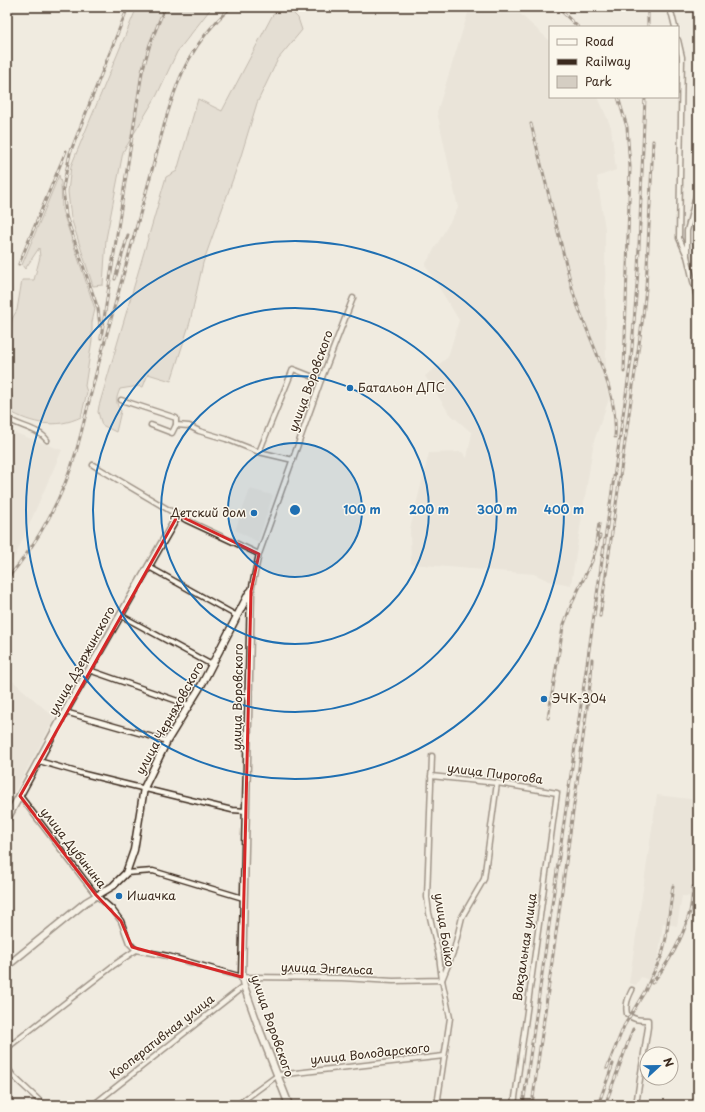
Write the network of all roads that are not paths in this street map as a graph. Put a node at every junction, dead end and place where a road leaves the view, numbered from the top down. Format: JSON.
{"nodes":[{"id":1,"x":668,"y":7,"type":"edge"},
{"id":2,"x":675,"y":26,"type":"edge"},
{"id":3,"x":679,"y":44,"type":"edge"},
{"id":4,"x":698,"y":189,"type":"edge"},
{"id":5,"x":687,"y":256,"type":"junction"},
{"id":6,"x":353,"y":298,"type":"dead end"},
{"id":7,"x":698,"y":302,"type":"edge"},
{"id":8,"x":322,"y":380,"type":"junction"},
{"id":9,"x":121,"y":400,"type":"dead end"},
{"id":10,"x":7,"y":418,"type":"edge"},
{"id":11,"x":151,"y":425,"type":"dead end"},
{"id":12,"x":176,"y":425,"type":"junction"},
{"id":13,"x":47,"y":440,"type":"dead end"},
{"id":14,"x":259,"y":452,"type":"junction"},
{"id":15,"x":293,"y":460,"type":"junction"},
{"id":16,"x":93,"y":465,"type":"dead end"},
{"id":17,"x":178,"y":515,"type":"junction"},
{"id":18,"x":259,"y":554,"type":"junction"},
{"id":19,"x":149,"y":566,"type":"junction"},
{"id":20,"x":250,"y":592,"type":"junction"},
{"id":21,"x":120,"y":615,"type":"junction"},
{"id":22,"x":237,"y":616,"type":"junction"},
{"id":23,"x":212,"y":664,"type":"junction"},
{"id":24,"x":89,"y":670,"type":"junction"},
{"id":25,"x":190,"y":705,"type":"junction"},
{"id":26,"x":65,"y":712,"type":"junction"},
{"id":27,"x":167,"y":741,"type":"junction"},
{"id":28,"x":432,"y":756,"type":"dead end"},
{"id":29,"x":39,"y":761,"type":"junction"},
{"id":30,"x":431,"y":776,"type":"junction"},
{"id":31,"x":497,"y":783,"type":"junction"},
{"id":32,"x":144,"y":788,"type":"junction"},
{"id":33,"x":557,"y":792,"type":"joint"},
{"id":34,"x":20,"y":796,"type":"junction"},
{"id":35,"x":246,"y":812,"type":"junction"},
{"id":36,"x":7,"y":819,"type":"edge"},
{"id":37,"x":126,"y":873,"type":"junction"},
{"id":38,"x":96,"y":895,"type":"junction"},
{"id":39,"x":243,"y":898,"type":"junction"},
{"id":40,"x":136,"y":950,"type":"junction"},
{"id":41,"x":7,"y":966,"type":"edge"},
{"id":42,"x":242,"y":977,"type":"junction"},
{"id":43,"x":442,"y":980,"type":"junction"},
{"id":44,"x":244,"y":986,"type":"junction"},
{"id":45,"x":632,"y":990,"type":"dead end"},
{"id":46,"x":7,"y":1048,"type":"edge"},
{"id":47,"x":444,"y":1056,"type":"junction"},
{"id":48,"x":7,"y":1067,"type":"edge"},
{"id":49,"x":278,"y":1075,"type":"junction"},
{"id":50,"x":44,"y":1105,"type":"edge"},
{"id":51,"x":92,"y":1105,"type":"edge"},
{"id":52,"x":237,"y":1105,"type":"edge"},
{"id":53,"x":289,"y":1105,"type":"edge"},
{"id":54,"x":437,"y":1105,"type":"edge"},
{"id":55,"x":514,"y":1105,"type":"edge"},
{"id":56,"x":636,"y":1105,"type":"edge"}],
"edges":[{"from":1,"to":2,"type":"street"},
{"from":3,"to":5,"type":"street"},
{"from":4,"to":5,"type":"street"},
{"from":5,"to":7,"type":"street"},
{"from":6,"to":8,"type":"street","name":"улица Воровского"},
{"from":8,"to":14,"type":"street"},
{"from":8,"to":15,"type":"street","name":"улица Воровского"},
{"from":9,"to":12,"type":"street"},
{"from":10,"to":13,"type":"street"},
{"from":11,"to":12,"type":"street"},
{"from":12,"to":14,"type":"street"},
{"from":14,"to":15,"type":"street"},
{"from":15,"to":18,"type":"street","name":"улица Воровского"},
{"from":16,"to":17,"type":"street"},
{"from":17,"to":18,"type":"street"},
{"from":17,"to":19,"type":"street","name":"улица Дзержинского"},
{"from":18,"to":20,"type":"street","name":"улица Воровского"},
{"from":19,"to":21,"type":"street","name":"улица Дзержинского"},
{"from":19,"to":22,"type":"street"},
{"from":20,"to":22,"type":"street","name":"улица Черняховского"},
{"from":20,"to":35,"type":"street","name":"улица Воровского"},
{"from":21,"to":23,"type":"street"},
{"from":21,"to":24,"type":"street","name":"улица Дзержинского"},
{"from":22,"to":23,"type":"street","name":"улица Черняховского"},
{"from":23,"to":25,"type":"street","name":"улица Черняховского"},
{"from":24,"to":25,"type":"street"},
{"from":24,"to":26,"type":"street","name":"улица Дзержинского"},
{"from":25,"to":27,"type":"street","name":"улица Черняховского"},
{"from":26,"to":27,"type":"street"},
{"from":26,"to":29,"type":"street","name":"улица Дзержинского"},
{"from":27,"to":32,"type":"street","name":"улица Черняховского"},
{"from":28,"to":30,"type":"street","name":"улица Бойко"},
{"from":29,"to":32,"type":"street"},
{"from":29,"to":34,"type":"street","name":"улица Дзержинского"},
{"from":30,"to":31,"type":"street","name":"улица Пирогова"},
{"from":30,"to":43,"type":"street","name":"улица Бойко"},
{"from":31,"to":33,"type":"street","name":"улица Пирогова"},
{"from":31,"to":43,"type":"street"},
{"from":32,"to":35,"type":"street"},
{"from":32,"to":37,"type":"street","name":"улица Черняховского"},
{"from":33,"to":55,"type":"street","name":"Вокзальная улица"},
{"from":34,"to":36,"type":"street","name":"улица Дзержинского"},
{"from":34,"to":38,"type":"street","name":"улица Дубинина"},
{"from":35,"to":39,"type":"street","name":"улица Воровского"},
{"from":37,"to":38,"type":"street","name":"улица Черняховского"},
{"from":37,"to":39,"type":"street"},
{"from":38,"to":40,"type":"street","name":"улица Дубинина"},
{"from":38,"to":41,"type":"street","name":"улица Черняховского"},
{"from":39,"to":42,"type":"street","name":"улица Воровского"},
{"from":40,"to":42,"type":"street","name":"улица Энгельса"},
{"from":40,"to":46,"type":"street"},
{"from":42,"to":43,"type":"street","name":"улица Энгельса"},
{"from":42,"to":44,"type":"street","name":"улица Воровского"},
{"from":43,"to":47,"type":"street","name":"улица Бойко"},
{"from":44,"to":49,"type":"street","name":"улица Воровского"},
{"from":44,"to":51,"type":"street","name":"Кооперативная улица"},
{"from":45,"to":56,"type":"street"},
{"from":47,"to":49,"type":"street","name":"улица Володарского"},
{"from":47,"to":54,"type":"street","name":"улица Бойко"},
{"from":48,"to":50,"type":"street"},
{"from":49,"to":52,"type":"street","name":"улица Володарского"},
{"from":49,"to":53,"type":"street","name":"улица Воровского"}]}
